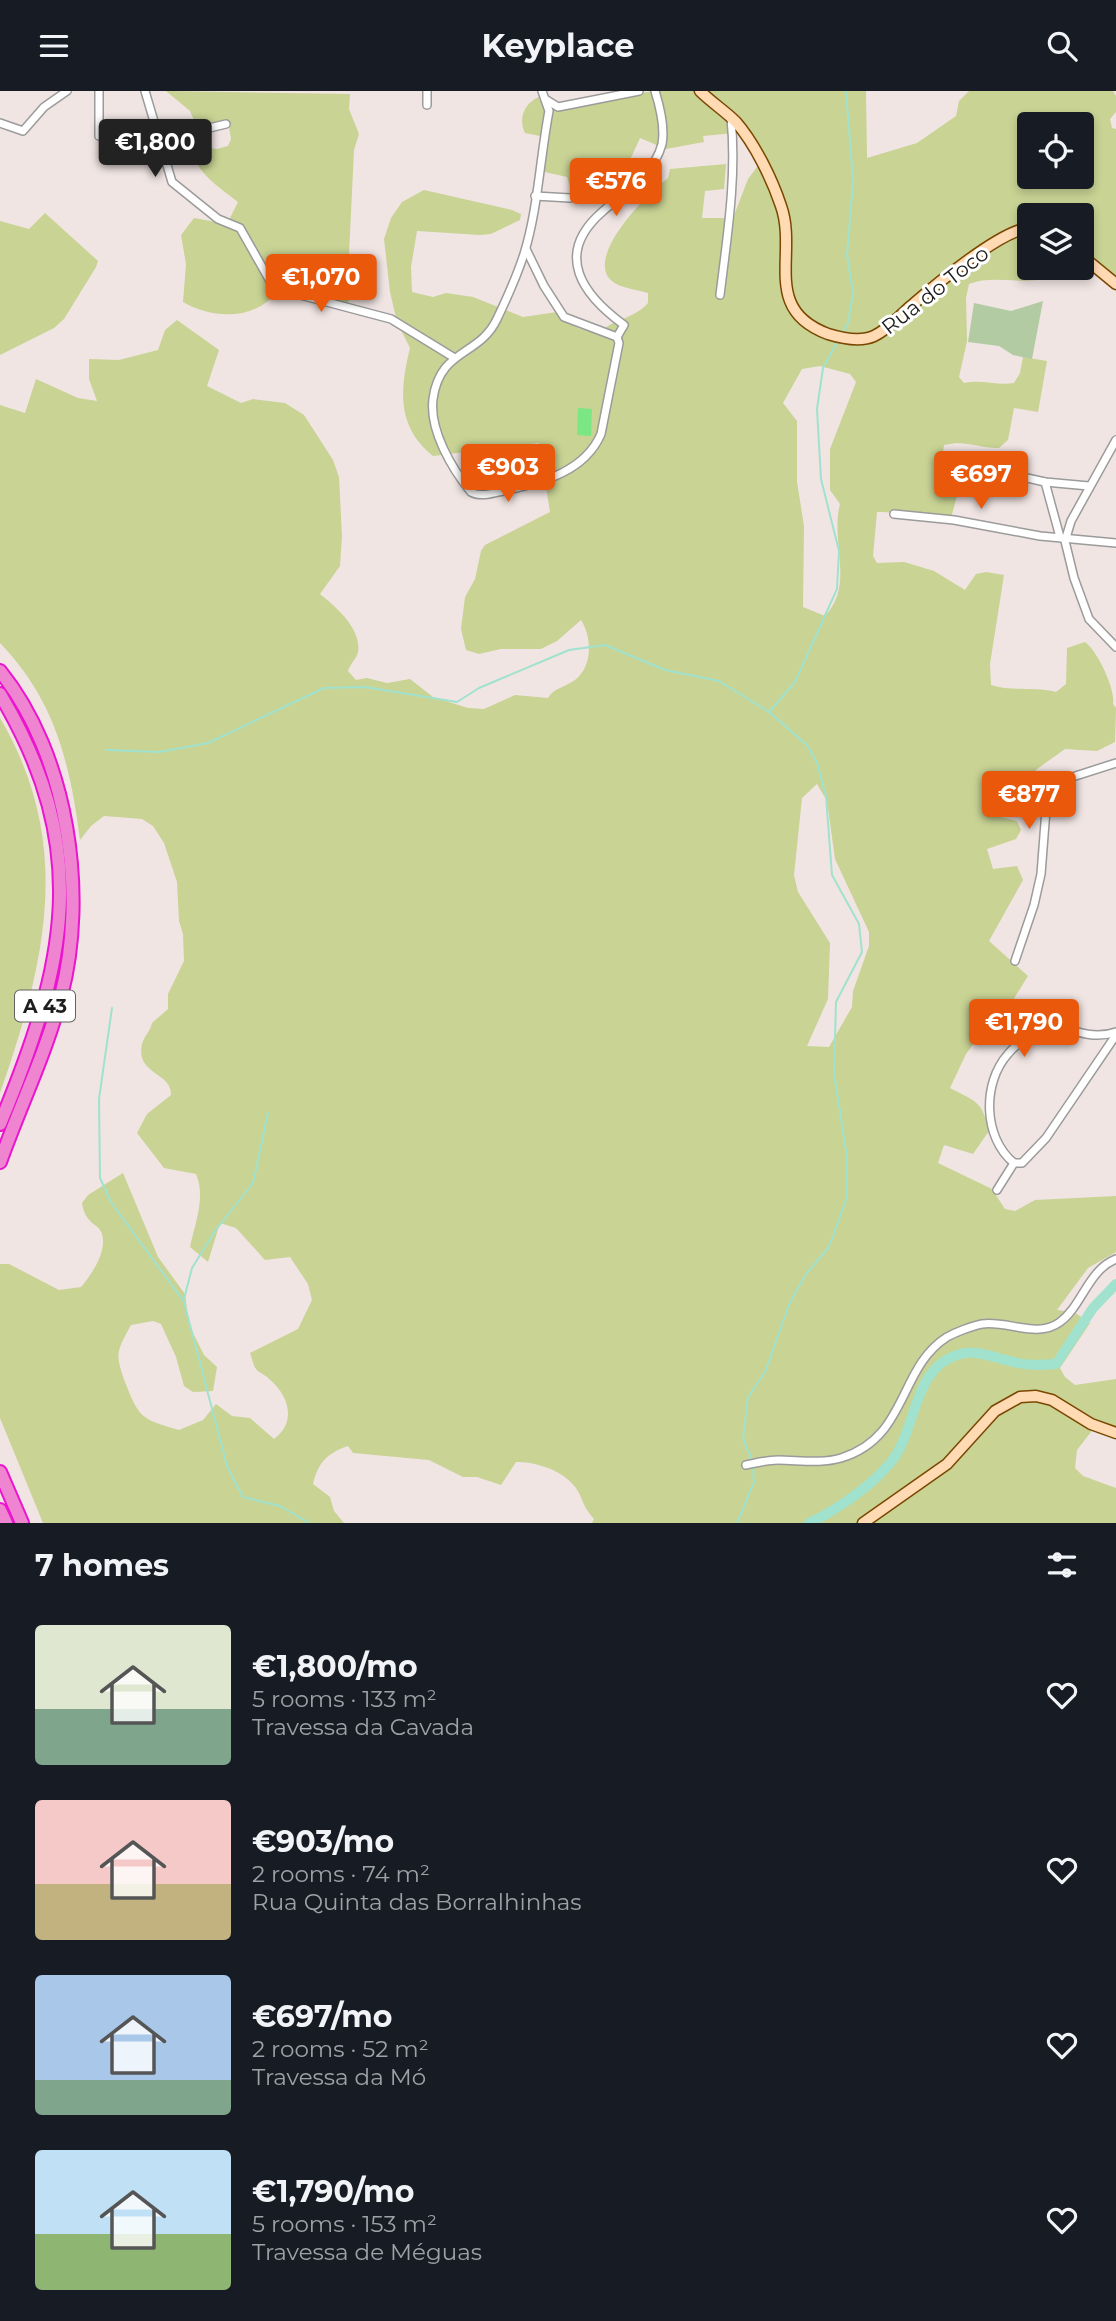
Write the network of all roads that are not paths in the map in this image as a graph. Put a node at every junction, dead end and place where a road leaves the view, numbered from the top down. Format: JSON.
{"nodes":[{"id":1,"x":67,"y":91,"type":"edge"},
{"id":2,"x":99,"y":91,"type":"edge"},
{"id":3,"x":145,"y":91,"type":"edge"},
{"id":4,"x":427,"y":91,"type":"edge"},
{"id":5,"x":639,"y":91,"type":"edge"},
{"id":6,"x":655,"y":91,"type":"edge"},
{"id":7,"x":700,"y":91,"type":"edge"},
{"id":8,"x":543,"y":95,"type":"edge"},
{"id":9,"x":427,"y":106,"type":"dead end"},
{"id":10,"x":731,"y":118,"type":"junction"},
{"id":11,"x":0,"y":123,"type":"edge"},
{"id":12,"x":226,"y":124,"type":"dead end"},
{"id":13,"x":99,"y":136,"type":"dead end"},
{"id":14,"x":159,"y":140,"type":"junction"},
{"id":15,"x":535,"y":196,"type":"junction"},
{"id":16,"x":570,"y":198,"type":"dead end"},
{"id":17,"x":1017,"y":231,"type":"edge"},
{"id":18,"x":526,"y":248,"type":"junction"},
{"id":19,"x":1094,"y":266,"type":"edge"},
{"id":20,"x":1116,"y":284,"type":"edge"},
{"id":21,"x":720,"y":295,"type":"dead end"},
{"id":22,"x":617,"y":337,"type":"junction"},
{"id":23,"x":453,"y":357,"type":"junction"},
{"id":24,"x":1116,"y":440,"type":"edge"},
{"id":25,"x":996,"y":471,"type":"dead end"},
{"id":26,"x":1045,"y":482,"type":"junction"},
{"id":27,"x":1089,"y":487,"type":"junction"},
{"id":28,"x":894,"y":514,"type":"dead end"},
{"id":29,"x":1063,"y":537,"type":"junction"},
{"id":30,"x":1116,"y":543,"type":"edge"},
{"id":31,"x":1116,"y":647,"type":"edge"},
{"id":32,"x":0,"y":671,"type":"edge"},
{"id":33,"x":0,"y":694,"type":"edge"},
{"id":34,"x":1116,"y":763,"type":"edge"},
{"id":35,"x":67,"y":881,"type":"junction"},
{"id":36,"x":1015,"y":961,"type":"dead end"},
{"id":37,"x":1053,"y":1024,"type":"junction"},
{"id":38,"x":995,"y":1030,"type":"dead end"},
{"id":39,"x":1116,"y":1033,"type":"edge"},
{"id":40,"x":0,"y":1124,"type":"edge"},
{"id":41,"x":0,"y":1162,"type":"edge"},
{"id":42,"x":1014,"y":1163,"type":"junction"},
{"id":43,"x":997,"y":1190,"type":"dead end"},
{"id":44,"x":1116,"y":1259,"type":"edge"},
{"id":45,"x":1116,"y":1433,"type":"edge"},
{"id":46,"x":746,"y":1465,"type":"dead end"},
{"id":47,"x":0,"y":1472,"type":"edge"},
{"id":48,"x":0,"y":1510,"type":"edge"},
{"id":49,"x":6,"y":1523,"type":"edge"},
{"id":50,"x":22,"y":1523,"type":"edge"},
{"id":51,"x":863,"y":1523,"type":"edge"}],
"edges":[{"from":1,"to":11,"type":"street"},
{"from":2,"to":13,"type":"street"},
{"from":3,"to":14,"type":"street"},
{"from":4,"to":9,"type":"street"},
{"from":5,"to":8,"type":"street"},
{"from":6,"to":22,"type":"street"},
{"from":7,"to":10,"type":"street"},
{"from":8,"to":15,"type":"street"},
{"from":10,"to":17,"type":"street","name":"Rua do Toco"},
{"from":10,"to":21,"type":"street"},
{"from":12,"to":14,"type":"street"},
{"from":14,"to":23,"type":"street"},
{"from":15,"to":16,"type":"street"},
{"from":15,"to":18,"type":"street"},
{"from":18,"to":22,"type":"street"},
{"from":18,"to":23,"type":"street"},
{"from":19,"to":20,"type":"street"},
{"from":22,"to":23,"type":"street"},
{"from":24,"to":27,"type":"street"},
{"from":25,"to":26,"type":"street"},
{"from":26,"to":27,"type":"street"},
{"from":26,"to":29,"type":"street"},
{"from":27,"to":29,"type":"street"},
{"from":28,"to":29,"type":"street"},
{"from":29,"to":30,"type":"street"},
{"from":29,"to":31,"type":"street"},
{"from":32,"to":35,"type":"highway","number":"A 43"},
{"from":33,"to":35,"type":"highway","number":"A 43"},
{"from":34,"to":36,"type":"street"},
{"from":35,"to":40,"type":"highway","number":"A 43"},
{"from":35,"to":41,"type":"highway","number":"A 43"},
{"from":37,"to":38,"type":"street"},
{"from":37,"to":39,"type":"street"},
{"from":37,"to":42,"type":"street"},
{"from":39,"to":42,"type":"street"},
{"from":42,"to":43,"type":"street"},
{"from":44,"to":46,"type":"street"},
{"from":45,"to":51,"type":"street"},
{"from":47,"to":50,"type":"highway"},
{"from":48,"to":49,"type":"highway"}]}
